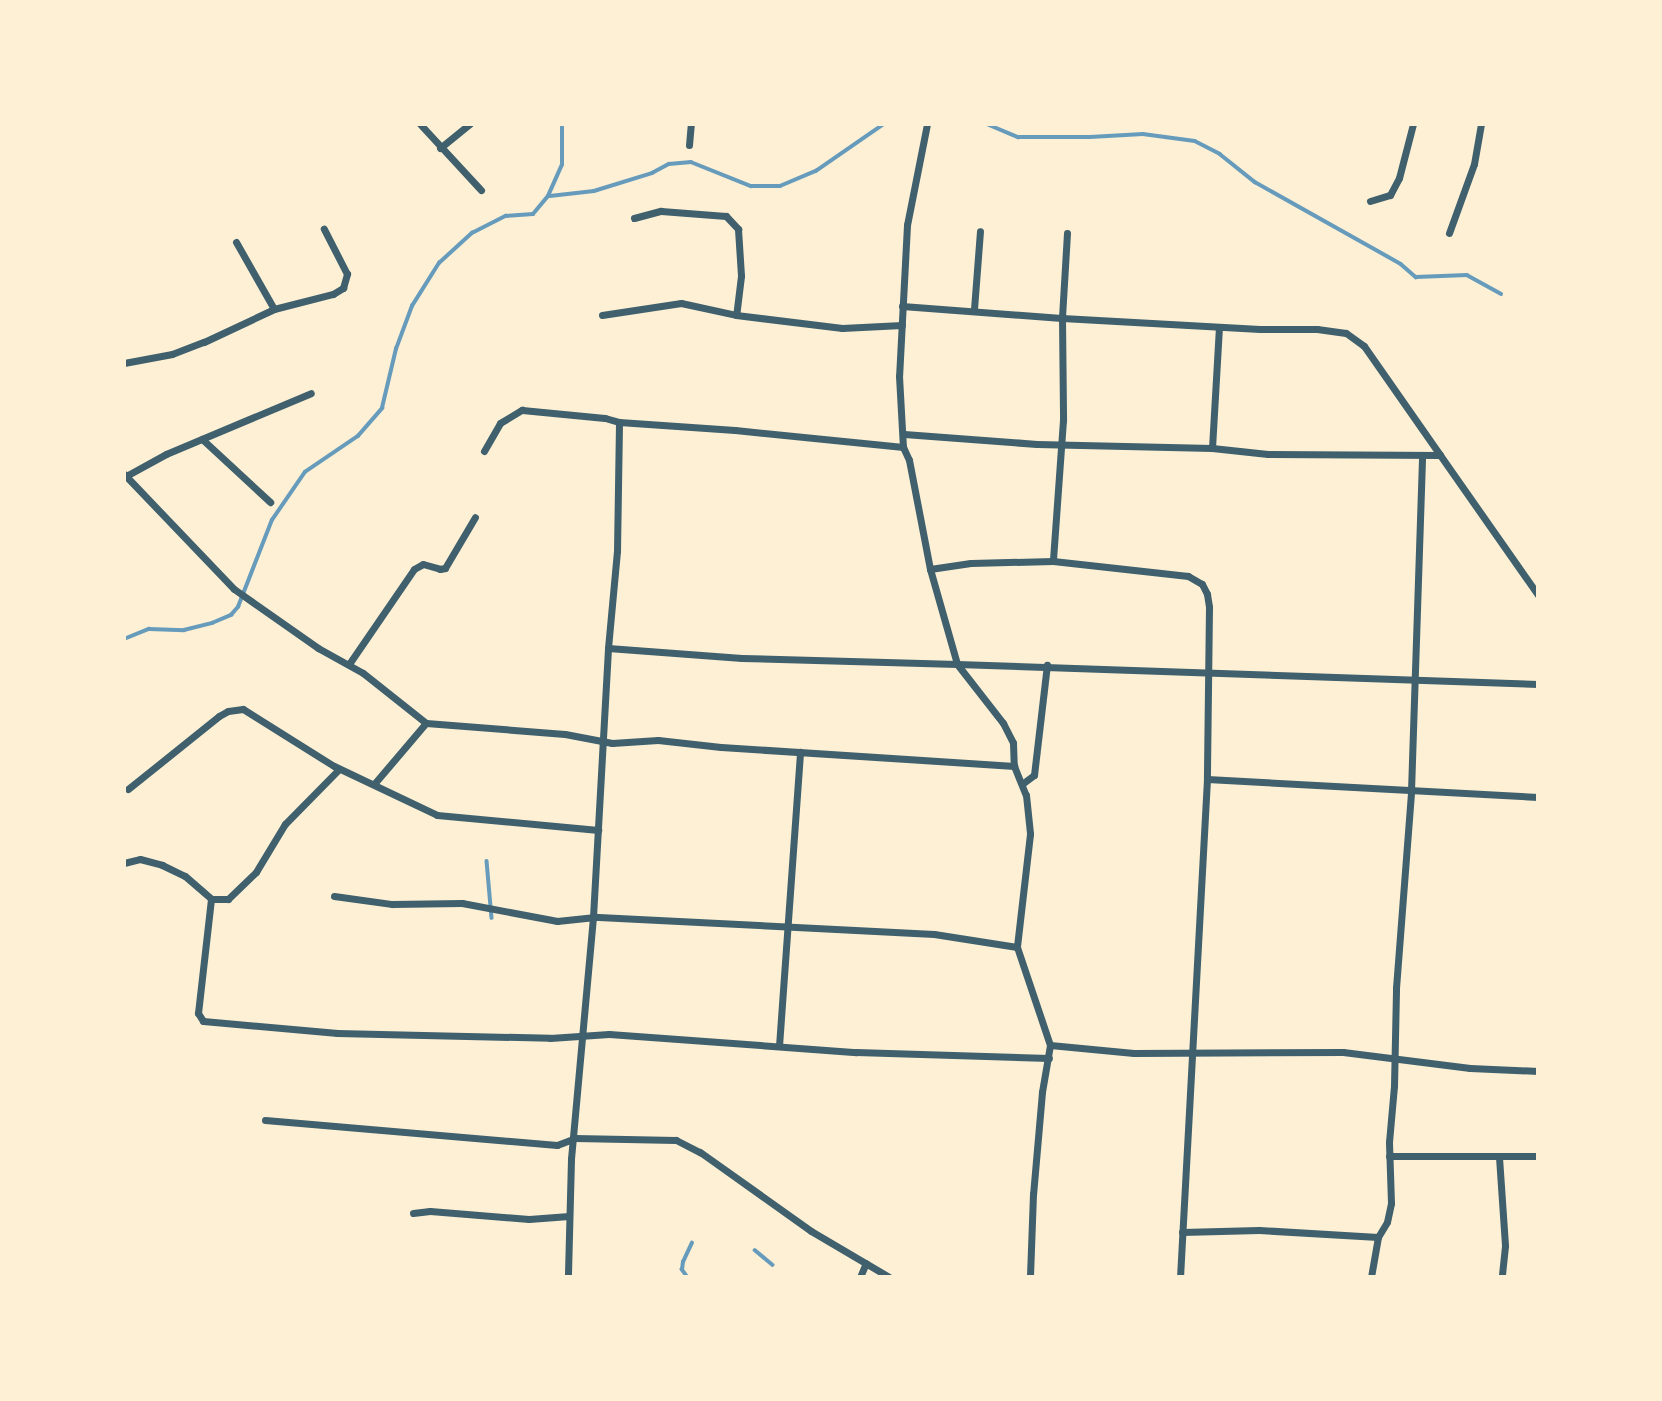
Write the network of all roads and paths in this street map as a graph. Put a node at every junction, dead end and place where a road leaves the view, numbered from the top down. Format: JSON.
{"nodes":[{"id":1,"x":420,"y":124,"type":"edge"},
{"id":2,"x":470,"y":124,"type":"edge"},
{"id":3,"x":691,"y":124,"type":"edge"},
{"id":4,"x":927,"y":124,"type":"edge"},
{"id":5,"x":1413,"y":124,"type":"edge"},
{"id":6,"x":1481,"y":124,"type":"edge"},
{"id":7,"x":689,"y":145,"type":"dead end"},
{"id":8,"x":440,"y":148,"type":"junction"},
{"id":9,"x":481,"y":190,"type":"dead end"},
{"id":10,"x":1370,"y":201,"type":"dead end"},
{"id":11,"x":634,"y":218,"type":"dead end"},
{"id":12,"x":324,"y":229,"type":"dead end"},
{"id":13,"x":980,"y":231,"type":"dead end"},
{"id":14,"x":1067,"y":233,"type":"dead end"},
{"id":15,"x":1449,"y":233,"type":"dead end"},
{"id":16,"x":236,"y":242,"type":"dead end"},
{"id":17,"x":902,"y":306,"type":"junction"},
{"id":18,"x":275,"y":309,"type":"junction"},
{"id":19,"x":974,"y":309,"type":"junction"},
{"id":20,"x":602,"y":315,"type":"dead end"},
{"id":21,"x":736,"y":315,"type":"junction"},
{"id":22,"x":1062,"y":318,"type":"junction"},
{"id":23,"x":902,"y":325,"type":"junction"},
{"id":24,"x":1219,"y":327,"type":"junction"},
{"id":25,"x":124,"y":363,"type":"edge"},
{"id":26,"x":311,"y":393,"type":"dead end"},
{"id":27,"x":619,"y":422,"type":"junction"},
{"id":28,"x":904,"y":434,"type":"junction"},
{"id":29,"x":202,"y":439,"type":"junction"},
{"id":30,"x":1061,"y":445,"type":"junction"},
{"id":31,"x":903,"y":447,"type":"junction"},
{"id":32,"x":1212,"y":448,"type":"junction"},
{"id":33,"x":484,"y":452,"type":"dead end"},
{"id":34,"x":1440,"y":455,"type":"junction"},
{"id":35,"x":1422,"y":456,"type":"junction"},
{"id":36,"x":125,"y":475,"type":"edge"},
{"id":37,"x":270,"y":502,"type":"dead end"},
{"id":38,"x":475,"y":517,"type":"dead end"},
{"id":39,"x":1053,"y":561,"type":"junction"},
{"id":40,"x":930,"y":569,"type":"junction"},
{"id":41,"x":1538,"y":595,"type":"edge"},
{"id":42,"x":608,"y":648,"type":"junction"},
{"id":43,"x":349,"y":664,"type":"junction"},
{"id":44,"x":957,"y":664,"type":"junction"},
{"id":45,"x":1047,"y":665,"type":"junction"},
{"id":46,"x":1209,"y":671,"type":"junction"},
{"id":47,"x":1415,"y":679,"type":"junction"},
{"id":48,"x":1538,"y":684,"type":"edge"},
{"id":49,"x":426,"y":723,"type":"junction"},
{"id":50,"x":605,"y":742,"type":"junction"},
{"id":51,"x":800,"y":752,"type":"junction"},
{"id":52,"x":1014,"y":766,"type":"junction"},
{"id":53,"x":339,"y":769,"type":"junction"},
{"id":54,"x":1208,"y":779,"type":"junction"},
{"id":55,"x":374,"y":784,"type":"junction"},
{"id":56,"x":1022,"y":784,"type":"junction"},
{"id":57,"x":128,"y":789,"type":"dead end"},
{"id":58,"x":1411,"y":790,"type":"junction"},
{"id":59,"x":1538,"y":797,"type":"edge"},
{"id":60,"x":598,"y":830,"type":"junction"},
{"id":61,"x":124,"y":863,"type":"edge"},
{"id":62,"x":334,"y":896,"type":"dead end"},
{"id":63,"x":211,"y":899,"type":"junction"},
{"id":64,"x":593,"y":917,"type":"junction"},
{"id":65,"x":790,"y":928,"type":"junction"},
{"id":66,"x":1017,"y":947,"type":"junction"},
{"id":67,"x":584,"y":1034,"type":"junction"},
{"id":68,"x":1050,"y":1045,"type":"junction"},
{"id":69,"x":779,"y":1046,"type":"junction"},
{"id":70,"x":1193,"y":1053,"type":"junction"},
{"id":71,"x":1049,"y":1058,"type":"junction"},
{"id":72,"x":1395,"y":1058,"type":"junction"},
{"id":73,"x":1538,"y":1071,"type":"edge"},
{"id":74,"x":265,"y":1119,"type":"dead end"},
{"id":75,"x":575,"y":1138,"type":"junction"},
{"id":76,"x":1389,"y":1156,"type":"junction"},
{"id":77,"x":1538,"y":1156,"type":"edge"},
{"id":78,"x":1499,"y":1157,"type":"junction"},
{"id":79,"x":413,"y":1213,"type":"dead end"},
{"id":80,"x":569,"y":1216,"type":"junction"},
{"id":81,"x":1182,"y":1232,"type":"junction"},
{"id":82,"x":1378,"y":1237,"type":"junction"},
{"id":83,"x":866,"y":1263,"type":"junction"},
{"id":84,"x":568,"y":1277,"type":"edge"},
{"id":85,"x":860,"y":1277,"type":"edge"},
{"id":86,"x":889,"y":1277,"type":"edge"},
{"id":87,"x":1030,"y":1277,"type":"edge"},
{"id":88,"x":1180,"y":1277,"type":"edge"},
{"id":89,"x":1371,"y":1277,"type":"edge"},
{"id":90,"x":1502,"y":1277,"type":"edge"}],
"edges":[{"from":1,"to":8,"type":"street"},
{"from":2,"to":8,"type":"street"},
{"from":3,"to":7,"type":"street"},
{"from":4,"to":17,"type":"street"},
{"from":5,"to":10,"type":"street"},
{"from":6,"to":15,"type":"street"},
{"from":8,"to":9,"type":"street"},
{"from":11,"to":21,"type":"street"},
{"from":12,"to":18,"type":"street"},
{"from":13,"to":19,"type":"street"},
{"from":14,"to":22,"type":"street"},
{"from":16,"to":18,"type":"street"},
{"from":17,"to":19,"type":"street"},
{"from":17,"to":23,"type":"street"},
{"from":18,"to":25,"type":"street"},
{"from":19,"to":22,"type":"street"},
{"from":20,"to":21,"type":"street"},
{"from":21,"to":23,"type":"street"},
{"from":22,"to":24,"type":"street"},
{"from":22,"to":30,"type":"street"},
{"from":23,"to":28,"type":"street"},
{"from":24,"to":32,"type":"street"},
{"from":24,"to":34,"type":"street"},
{"from":26,"to":29,"type":"street"},
{"from":27,"to":31,"type":"street"},
{"from":27,"to":33,"type":"street"},
{"from":27,"to":42,"type":"street"},
{"from":28,"to":30,"type":"street"},
{"from":28,"to":31,"type":"street"},
{"from":29,"to":36,"type":"street"},
{"from":29,"to":37,"type":"street"},
{"from":30,"to":32,"type":"street"},
{"from":30,"to":39,"type":"street"},
{"from":31,"to":40,"type":"street"},
{"from":32,"to":35,"type":"street"},
{"from":34,"to":35,"type":"street"},
{"from":34,"to":41,"type":"street"},
{"from":35,"to":47,"type":"street"},
{"from":36,"to":43,"type":"street"},
{"from":38,"to":43,"type":"street"},
{"from":39,"to":40,"type":"street"},
{"from":39,"to":46,"type":"street"},
{"from":40,"to":44,"type":"street"},
{"from":42,"to":44,"type":"street"},
{"from":42,"to":50,"type":"street"},
{"from":43,"to":49,"type":"street"},
{"from":44,"to":45,"type":"street"},
{"from":44,"to":52,"type":"street"},
{"from":45,"to":46,"type":"street"},
{"from":45,"to":56,"type":"street"},
{"from":46,"to":47,"type":"street"},
{"from":46,"to":54,"type":"street"},
{"from":47,"to":48,"type":"street"},
{"from":47,"to":58,"type":"street"},
{"from":49,"to":50,"type":"street"},
{"from":49,"to":55,"type":"street"},
{"from":50,"to":51,"type":"street"},
{"from":50,"to":60,"type":"street"},
{"from":51,"to":52,"type":"street"},
{"from":51,"to":65,"type":"street"},
{"from":52,"to":56,"type":"street"},
{"from":53,"to":55,"type":"street"},
{"from":53,"to":57,"type":"street"},
{"from":53,"to":63,"type":"street"},
{"from":54,"to":58,"type":"street"},
{"from":54,"to":70,"type":"street"},
{"from":55,"to":60,"type":"street"},
{"from":56,"to":66,"type":"street"},
{"from":58,"to":59,"type":"street"},
{"from":58,"to":72,"type":"street"},
{"from":60,"to":64,"type":"street"},
{"from":61,"to":63,"type":"street"},
{"from":62,"to":64,"type":"street"},
{"from":63,"to":67,"type":"street"},
{"from":64,"to":65,"type":"street"},
{"from":64,"to":67,"type":"street"},
{"from":65,"to":66,"type":"street"},
{"from":65,"to":69,"type":"street"},
{"from":66,"to":68,"type":"street"},
{"from":67,"to":69,"type":"street"},
{"from":67,"to":75,"type":"street"},
{"from":68,"to":70,"type":"street"},
{"from":68,"to":71,"type":"street"},
{"from":69,"to":71,"type":"street"},
{"from":70,"to":72,"type":"street"},
{"from":70,"to":81,"type":"street"},
{"from":71,"to":87,"type":"street"},
{"from":72,"to":73,"type":"street"},
{"from":72,"to":76,"type":"street"},
{"from":74,"to":75,"type":"street"},
{"from":75,"to":80,"type":"street"},
{"from":75,"to":83,"type":"street"},
{"from":76,"to":78,"type":"street"},
{"from":76,"to":82,"type":"street"},
{"from":77,"to":78,"type":"street"},
{"from":78,"to":90,"type":"street"},
{"from":79,"to":80,"type":"street"},
{"from":80,"to":84,"type":"street"},
{"from":81,"to":82,"type":"street"},
{"from":81,"to":88,"type":"street"},
{"from":82,"to":89,"type":"street"},
{"from":83,"to":85,"type":"street"},
{"from":83,"to":86,"type":"street"}]}
